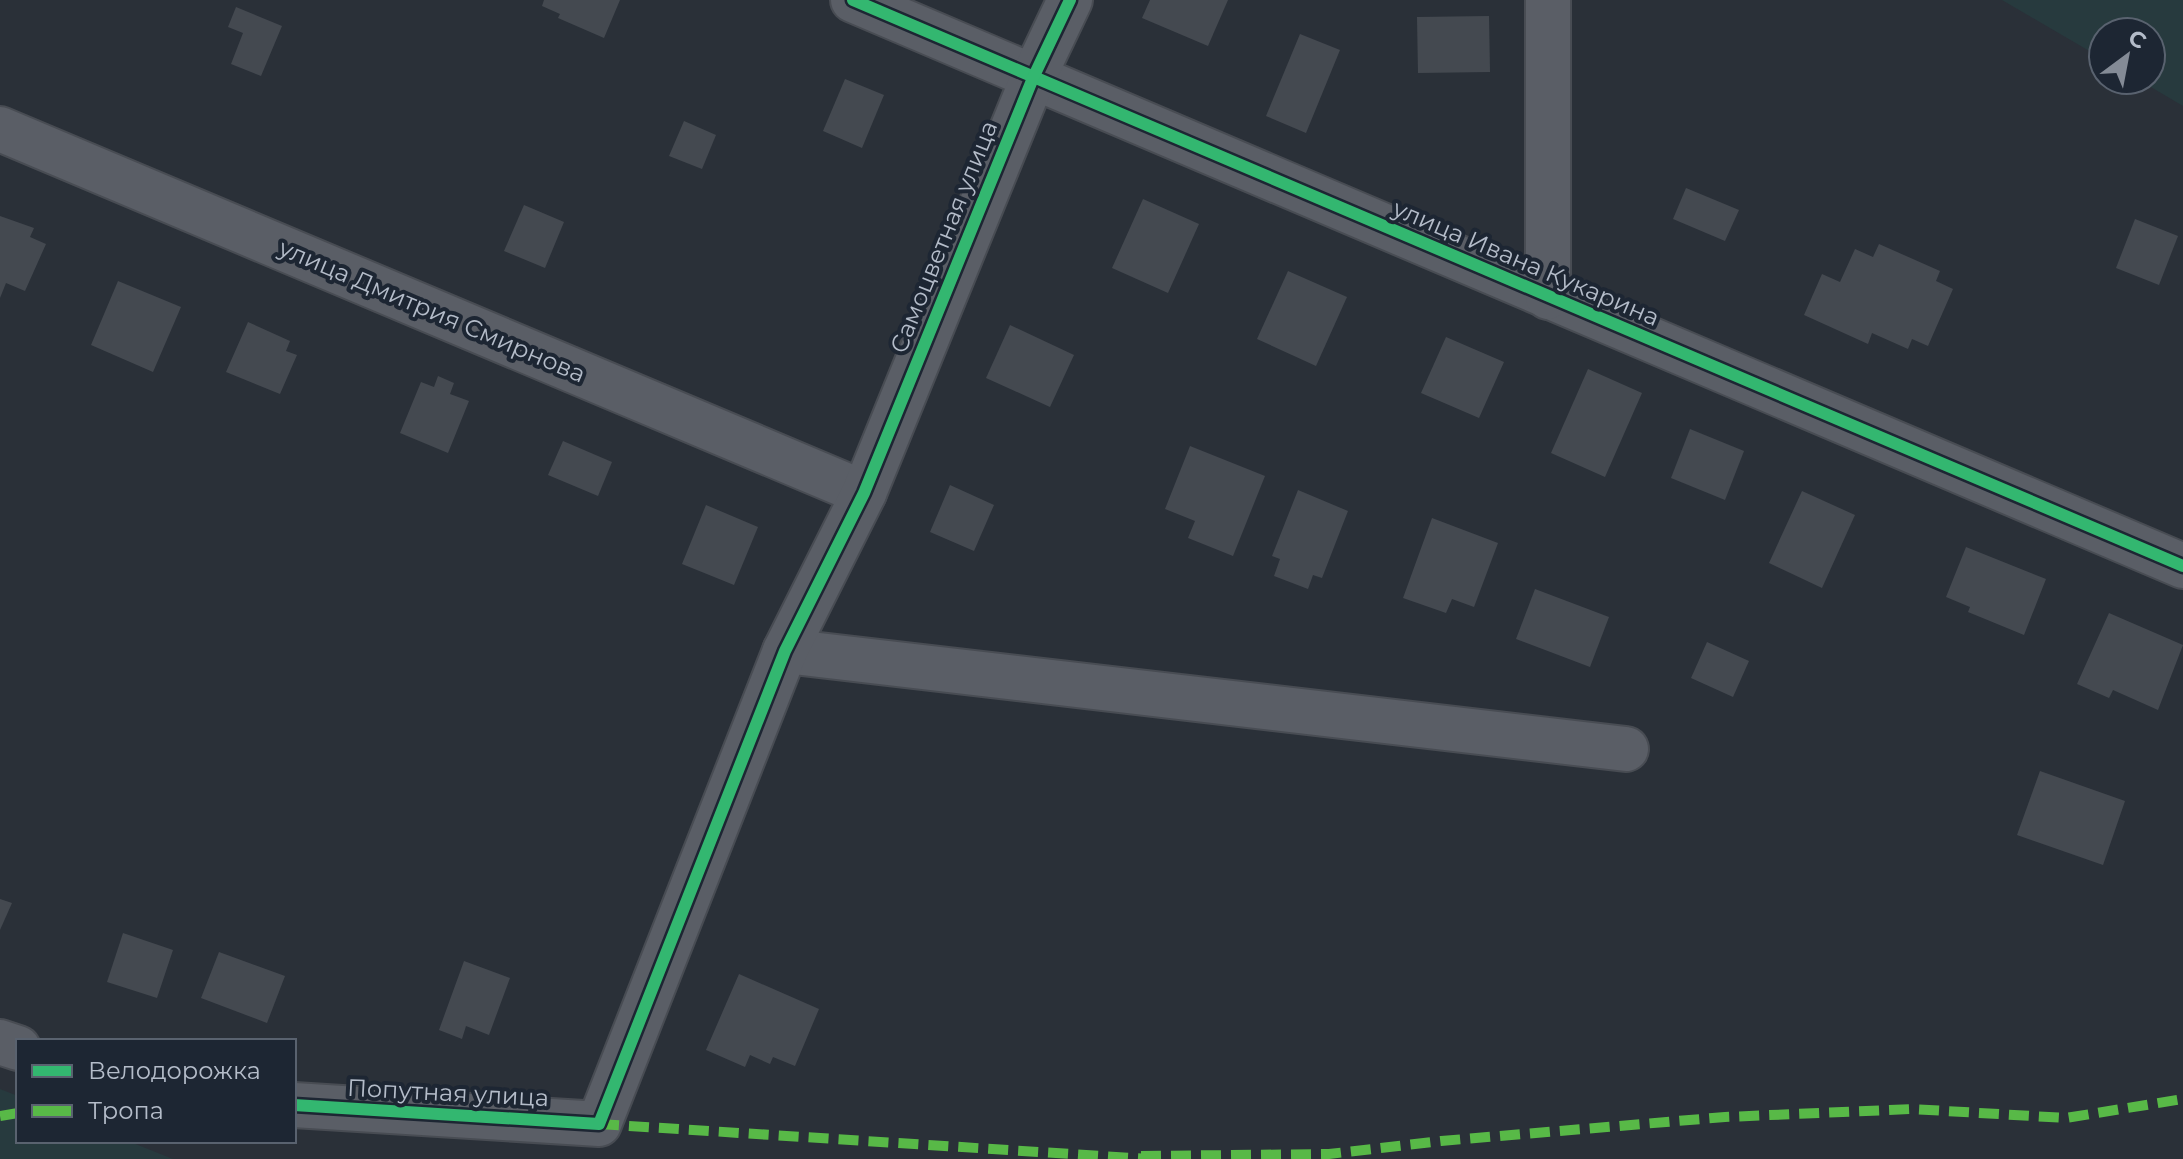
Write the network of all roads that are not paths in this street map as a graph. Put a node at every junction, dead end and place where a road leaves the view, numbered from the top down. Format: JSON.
{"nodes":[{"id":1,"x":853,"y":0,"type":"edge"},
{"id":2,"x":1070,"y":0,"type":"edge"},
{"id":3,"x":1548,"y":0,"type":"edge"},
{"id":4,"x":1033,"y":78,"type":"junction"},
{"id":5,"x":0,"y":129,"type":"edge"},
{"id":6,"x":1548,"y":297,"type":"junction"},
{"id":7,"x":864,"y":493,"type":"junction"},
{"id":8,"x":2183,"y":566,"type":"edge"},
{"id":9,"x":785,"y":651,"type":"junction"},
{"id":10,"x":1626,"y":749,"type":"dead end"},
{"id":11,"x":296,"y":1105,"type":"edge"},
{"id":12,"x":599,"y":1124,"type":"joint"}],
"edges":[{"from":1,"to":4,"type":"street","name":"улица Ивана Кукарина"},
{"from":2,"to":4,"type":"street","name":"Самоцветная улица"},
{"from":3,"to":6,"type":"street"},
{"from":4,"to":6,"type":"street","name":"улица Ивана Кукарина"},
{"from":4,"to":7,"type":"street","name":"Самоцветная улица"},
{"from":5,"to":7,"type":"street","name":"улица Дмитрия Смирнова"},
{"from":6,"to":8,"type":"street","name":"улица Ивана Кукарина"},
{"from":7,"to":9,"type":"street","name":"Самоцветная улица"},
{"from":9,"to":10,"type":"street"},
{"from":9,"to":12,"type":"street","name":"Самоцветная улица"},
{"from":11,"to":12,"type":"street","name":"Попутная улица"}]}
